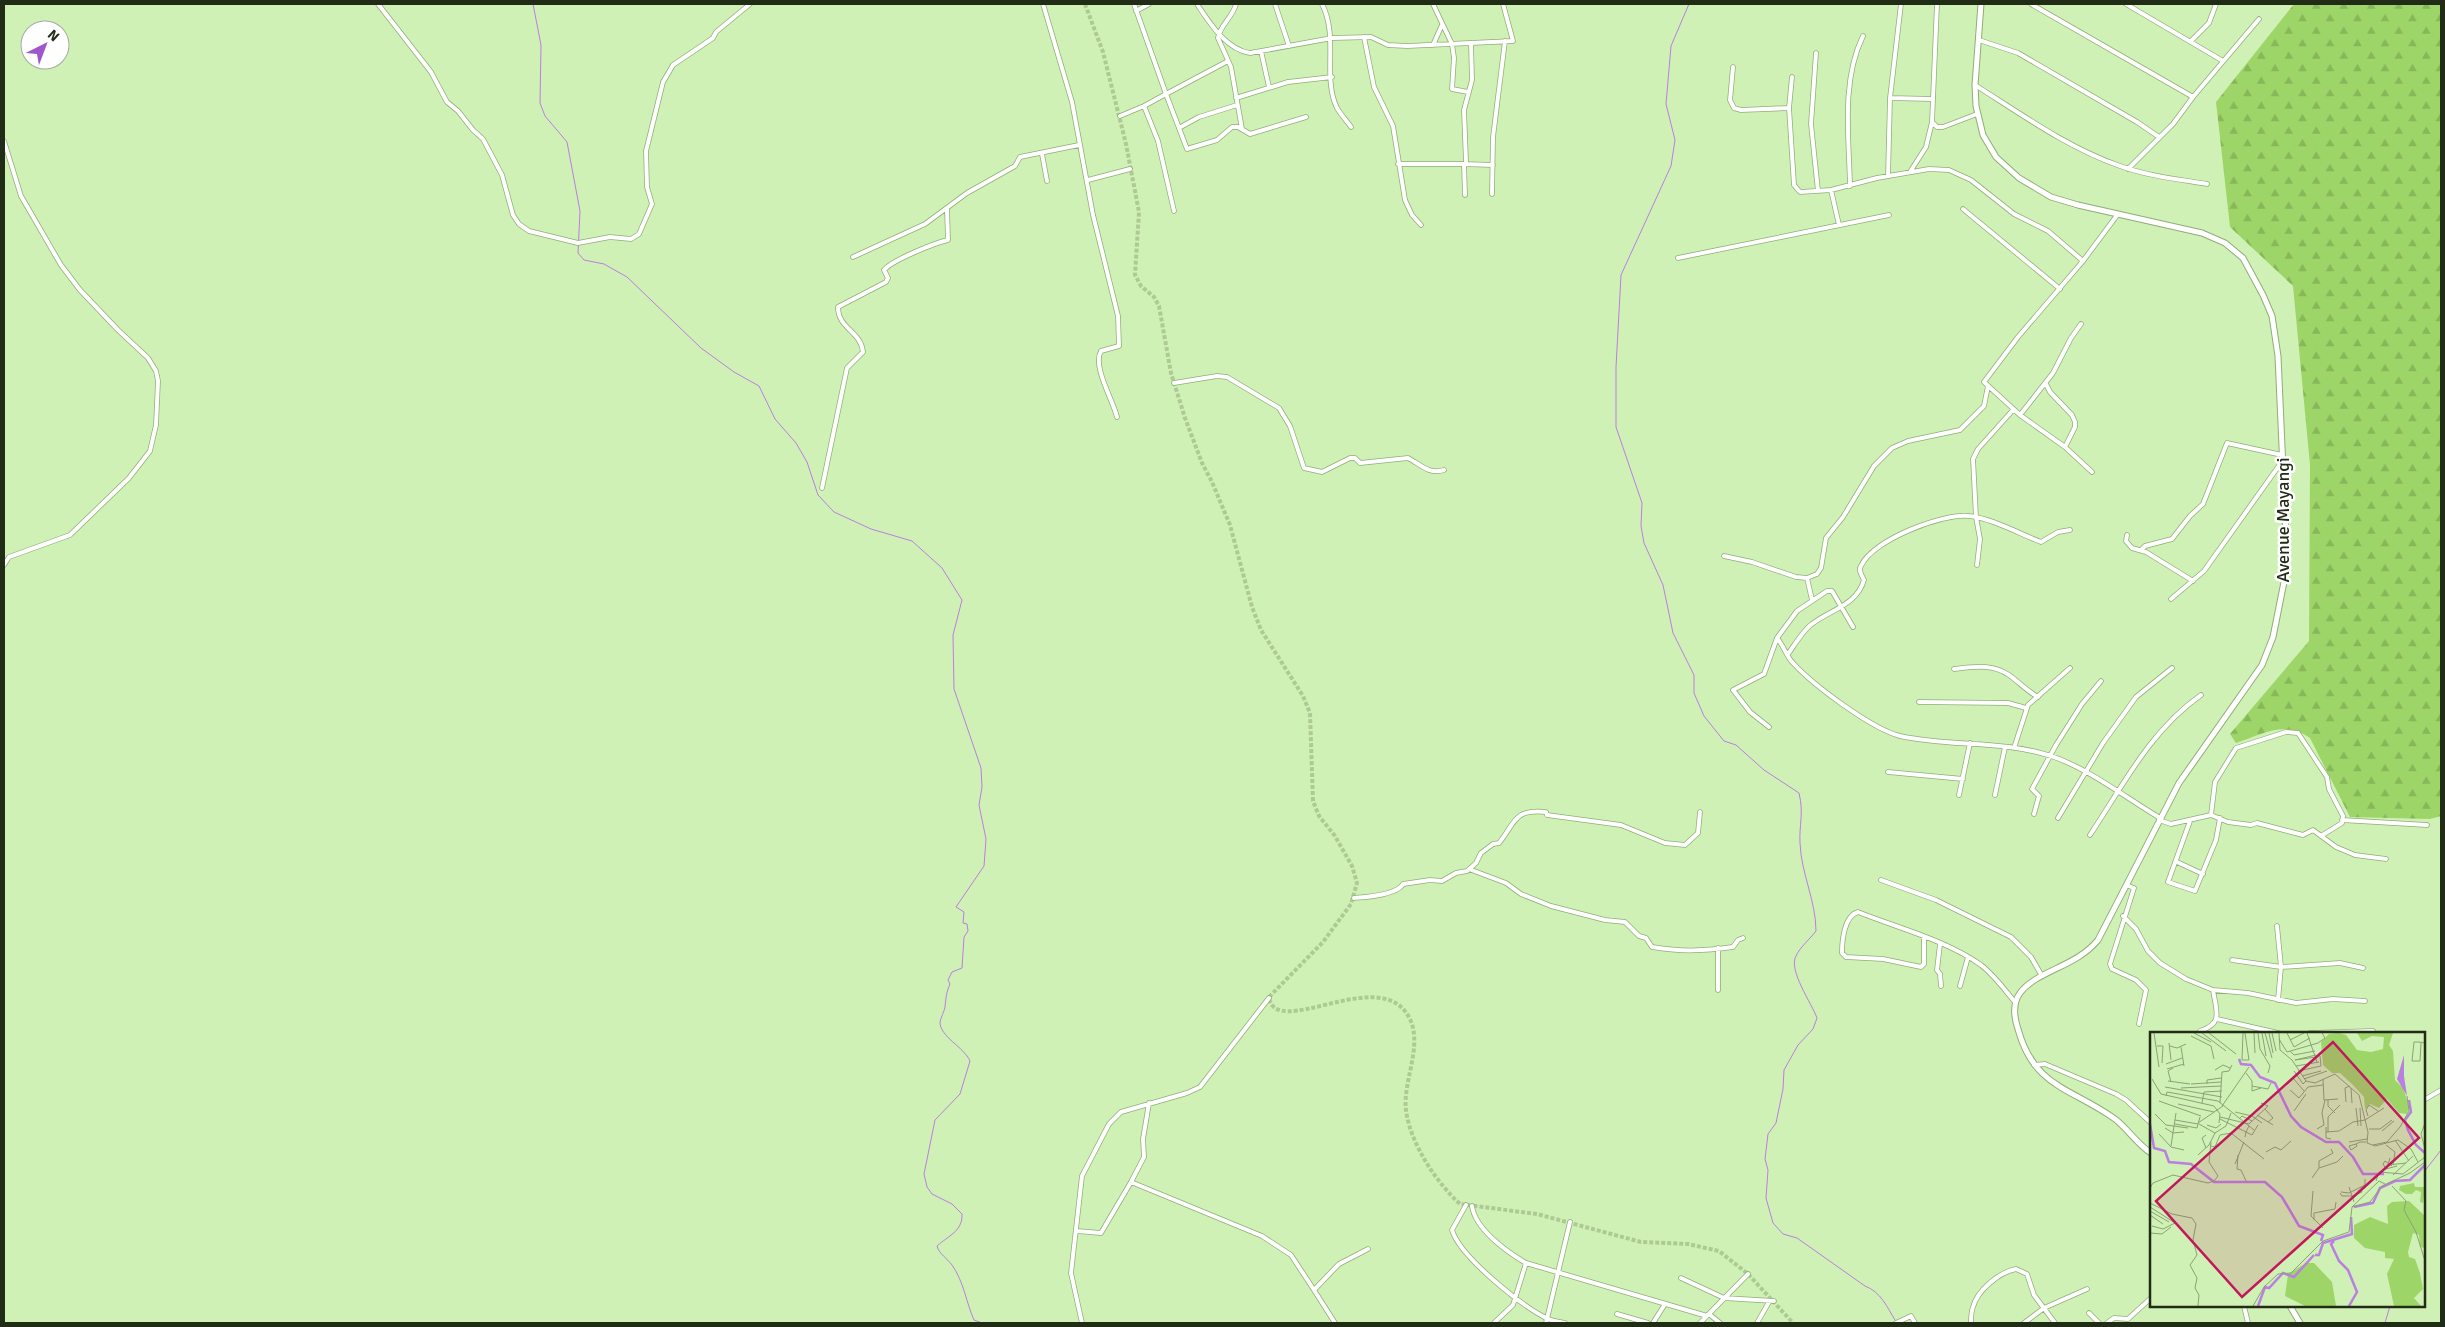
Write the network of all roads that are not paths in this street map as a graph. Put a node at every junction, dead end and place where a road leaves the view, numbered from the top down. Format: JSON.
{"nodes":[{"id":1,"x":378,"y":4,"type":"edge"},
{"id":2,"x":750,"y":4,"type":"edge"},
{"id":3,"x":1042,"y":4,"type":"edge"},
{"id":4,"x":1134,"y":4,"type":"edge"},
{"id":5,"x":1148,"y":4,"type":"edge"},
{"id":6,"x":1197,"y":4,"type":"edge"},
{"id":7,"x":1236,"y":4,"type":"edge"},
{"id":8,"x":1275,"y":4,"type":"edge"},
{"id":9,"x":1322,"y":4,"type":"edge"},
{"id":10,"x":1432,"y":4,"type":"edge"},
{"id":11,"x":1503,"y":4,"type":"edge"},
{"id":12,"x":1901,"y":4,"type":"edge"},
{"id":13,"x":1937,"y":4,"type":"edge"},
{"id":14,"x":1981,"y":4,"type":"edge"},
{"id":15,"x":2031,"y":4,"type":"edge"},
{"id":16,"x":2126,"y":4,"type":"edge"},
{"id":17,"x":2216,"y":4,"type":"edge"},
{"id":18,"x":1136,"y":11,"type":"junction"},
{"id":19,"x":2259,"y":19,"type":"dead end"},
{"id":20,"x":1442,"y":23,"type":"junction"},
{"id":21,"x":1219,"y":33,"type":"junction"},
{"id":22,"x":1863,"y":36,"type":"dead end"},
{"id":23,"x":1364,"y":37,"type":"junction"},
{"id":24,"x":1332,"y":38,"type":"junction"},
{"id":25,"x":1979,"y":40,"type":"junction"},
{"id":26,"x":2191,"y":41,"type":"junction"},
{"id":27,"x":1505,"y":42,"type":"junction"},
{"id":28,"x":1471,"y":43,"type":"junction"},
{"id":29,"x":1452,"y":44,"type":"junction"},
{"id":30,"x":1433,"y":45,"type":"junction"},
{"id":31,"x":1288,"y":46,"type":"junction"},
{"id":32,"x":1261,"y":51,"type":"junction"},
{"id":33,"x":1816,"y":53,"type":"dead end"},
{"id":34,"x":1228,"y":61,"type":"junction"},
{"id":35,"x":2223,"y":61,"type":"junction"},
{"id":36,"x":1733,"y":67,"type":"dead end"},
{"id":37,"x":1332,"y":77,"type":"junction"},
{"id":38,"x":1792,"y":77,"type":"dead end"},
{"id":39,"x":1975,"y":85,"type":"junction"},
{"id":40,"x":1269,"y":87,"type":"junction"},
{"id":41,"x":1468,"y":92,"type":"junction"},
{"id":42,"x":1166,"y":94,"type":"junction"},
{"id":43,"x":1236,"y":98,"type":"junction"},
{"id":44,"x":1890,"y":98,"type":"junction"},
{"id":45,"x":2193,"y":98,"type":"junction"},
{"id":46,"x":1932,"y":99,"type":"junction"},
{"id":47,"x":1237,"y":104,"type":"junction"},
{"id":48,"x":1144,"y":106,"type":"junction"},
{"id":49,"x":1789,"y":108,"type":"junction"},
{"id":50,"x":1977,"y":114,"type":"junction"},
{"id":51,"x":1120,"y":116,"type":"dead end"},
{"id":52,"x":1306,"y":117,"type":"dead end"},
{"id":53,"x":1932,"y":122,"type":"junction"},
{"id":54,"x":1352,"y":127,"type":"dead end"},
{"id":55,"x":1179,"y":128,"type":"junction"},
{"id":56,"x":1242,"y":129,"type":"junction"},
{"id":57,"x":2159,"y":137,"type":"junction"},
{"id":58,"x":4,"y":140,"type":"edge"},
{"id":59,"x":1079,"y":146,"type":"junction"},
{"id":60,"x":1042,"y":154,"type":"junction"},
{"id":61,"x":1398,"y":164,"type":"junction"},
{"id":62,"x":1464,"y":164,"type":"junction"},
{"id":63,"x":1493,"y":165,"type":"junction"},
{"id":64,"x":1130,"y":168,"type":"dead end"},
{"id":65,"x":2128,"y":169,"type":"junction"},
{"id":66,"x":1910,"y":172,"type":"junction"},
{"id":67,"x":1888,"y":176,"type":"junction"},
{"id":68,"x":1088,"y":180,"type":"junction"},
{"id":69,"x":1047,"y":181,"type":"dead end"},
{"id":70,"x":2206,"y":184,"type":"dead end"},
{"id":71,"x":1850,"y":186,"type":"junction"},
{"id":72,"x":1831,"y":190,"type":"junction"},
{"id":73,"x":1818,"y":191,"type":"junction"},
{"id":74,"x":1492,"y":194,"type":"dead end"},
{"id":75,"x":1465,"y":195,"type":"dead end"},
{"id":76,"x":947,"y":209,"type":"junction"},
{"id":77,"x":1962,"y":209,"type":"dead end"},
{"id":78,"x":1174,"y":211,"type":"dead end"},
{"id":79,"x":2118,"y":214,"type":"junction"},
{"id":80,"x":1889,"y":216,"type":"dead end"},
{"id":81,"x":1421,"y":225,"type":"dead end"},
{"id":82,"x":1839,"y":225,"type":"junction"},
{"id":83,"x":853,"y":257,"type":"dead end"},
{"id":84,"x":1678,"y":258,"type":"dead end"},
{"id":85,"x":2083,"y":262,"type":"junction"},
{"id":86,"x":2060,"y":289,"type":"junction"},
{"id":87,"x":2081,"y":324,"type":"dead end"},
{"id":88,"x":1174,"y":383,"type":"dead end"},
{"id":89,"x":2046,"y":384,"type":"junction"},
{"id":90,"x":1988,"y":386,"type":"junction"},
{"id":91,"x":2013,"y":410,"type":"junction"},
{"id":92,"x":2020,"y":415,"type":"junction"},
{"id":93,"x":1116,"y":417,"type":"dead end"},
{"id":94,"x":2065,"y":447,"type":"junction"},
{"id":95,"x":2283,"y":458,"type":"junction"},
{"id":96,"x":1444,"y":470,"type":"dead end"},
{"id":97,"x":2092,"y":472,"type":"dead end"},
{"id":98,"x":822,"y":488,"type":"dead end"},
{"id":99,"x":1976,"y":516,"type":"junction"},
{"id":100,"x":2070,"y":530,"type":"dead end"},
{"id":101,"x":2127,"y":535,"type":"dead end"},
{"id":102,"x":2142,"y":550,"type":"junction"},
{"id":103,"x":1724,"y":556,"type":"dead end"},
{"id":104,"x":4,"y":565,"type":"edge"},
{"id":105,"x":1977,"y":565,"type":"dead end"},
{"id":106,"x":1807,"y":578,"type":"junction"},
{"id":107,"x":2193,"y":581,"type":"junction"},
{"id":108,"x":2171,"y":599,"type":"dead end"},
{"id":109,"x":1812,"y":600,"type":"junction"},
{"id":110,"x":1842,"y":607,"type":"junction"},
{"id":111,"x":1853,"y":627,"type":"dead end"},
{"id":112,"x":1777,"y":638,"type":"junction"},
{"id":113,"x":1788,"y":654,"type":"junction"},
{"id":114,"x":2070,"y":668,"type":"dead end"},
{"id":115,"x":2172,"y":668,"type":"dead end"},
{"id":116,"x":1954,"y":669,"type":"dead end"},
{"id":117,"x":2101,"y":681,"type":"dead end"},
{"id":118,"x":2201,"y":695,"type":"dead end"},
{"id":119,"x":2038,"y":697,"type":"junction"},
{"id":120,"x":1919,"y":702,"type":"dead end"},
{"id":121,"x":2026,"y":708,"type":"junction"},
{"id":122,"x":1768,"y":727,"type":"dead end"},
{"id":123,"x":1970,"y":743,"type":"junction"},
{"id":124,"x":2005,"y":747,"type":"junction"},
{"id":125,"x":2014,"y":748,"type":"junction"},
{"id":126,"x":2051,"y":756,"type":"junction"},
{"id":127,"x":1888,"y":772,"type":"dead end"},
{"id":128,"x":2086,"y":772,"type":"junction"},
{"id":129,"x":1963,"y":779,"type":"junction"},
{"id":130,"x":2118,"y":793,"type":"junction"},
{"id":131,"x":1995,"y":794,"type":"dead end"},
{"id":132,"x":1959,"y":795,"type":"dead end"},
{"id":133,"x":1700,"y":812,"type":"dead end"},
{"id":134,"x":2034,"y":814,"type":"dead end"},
{"id":135,"x":2211,"y":815,"type":"junction"},
{"id":136,"x":2058,"y":818,"type":"dead end"},
{"id":137,"x":2220,"y":818,"type":"junction"},
{"id":138,"x":2159,"y":819,"type":"junction"},
{"id":139,"x":2342,"y":820,"type":"junction"},
{"id":140,"x":2190,"y":821,"type":"junction"},
{"id":141,"x":2426,"y":825,"type":"dead end"},
{"id":142,"x":2090,"y":835,"type":"dead end"},
{"id":143,"x":2322,"y":836,"type":"junction"},
{"id":144,"x":2386,"y":859,"type":"dead end"},
{"id":145,"x":2177,"y":862,"type":"junction"},
{"id":146,"x":1469,"y":869,"type":"junction"},
{"id":147,"x":2203,"y":874,"type":"junction"},
{"id":148,"x":1881,"y":880,"type":"dead end"},
{"id":149,"x":2126,"y":885,"type":"junction"},
{"id":150,"x":1354,"y":898,"type":"dead end"},
{"id":151,"x":2124,"y":916,"type":"junction"},
{"id":152,"x":2277,"y":926,"type":"dead end"},
{"id":153,"x":1924,"y":937,"type":"junction"},
{"id":154,"x":1743,"y":938,"type":"dead end"},
{"id":155,"x":1940,"y":944,"type":"junction"},
{"id":156,"x":1718,"y":948,"type":"junction"},
{"id":157,"x":1968,"y":956,"type":"junction"},
{"id":158,"x":2232,"y":960,"type":"dead end"},
{"id":159,"x":2281,"y":967,"type":"junction"},
{"id":160,"x":2363,"y":968,"type":"dead end"},
{"id":161,"x":2042,"y":977,"type":"junction"},
{"id":162,"x":1941,"y":986,"type":"dead end"},
{"id":163,"x":1960,"y":986,"type":"dead end"},
{"id":164,"x":1718,"y":990,"type":"dead end"},
{"id":165,"x":2213,"y":990,"type":"junction"},
{"id":166,"x":1269,"y":998,"type":"dead end"},
{"id":167,"x":2278,"y":1000,"type":"junction"},
{"id":168,"x":2365,"y":1001,"type":"dead end"},
{"id":169,"x":2015,"y":1002,"type":"junction"},
{"id":170,"x":2217,"y":1019,"type":"junction"},
{"id":171,"x":2139,"y":1024,"type":"dead end"},
{"id":172,"x":2373,"y":1031,"type":"dead end"},
{"id":173,"x":2200,"y":1032,"type":"dead end"},
{"id":174,"x":2274,"y":1032,"type":"edge"},
{"id":175,"x":2342,"y":1032,"type":"edge"},
{"id":176,"x":2034,"y":1064,"type":"junction"},
{"id":177,"x":2441,"y":1090,"type":"edge"},
{"id":178,"x":2425,"y":1099,"type":"edge"},
{"id":179,"x":1149,"y":1103,"type":"junction"},
{"id":180,"x":2150,"y":1122,"type":"edge"},
{"id":181,"x":2150,"y":1152,"type":"edge"},
{"id":182,"x":1130,"y":1182,"type":"junction"},
{"id":183,"x":1466,"y":1206,"type":"dead end"},
{"id":184,"x":1472,"y":1206,"type":"dead end"},
{"id":185,"x":1570,"y":1222,"type":"dead end"},
{"id":186,"x":1076,"y":1231,"type":"junction"},
{"id":187,"x":1368,"y":1249,"type":"dead end"},
{"id":188,"x":1526,"y":1263,"type":"junction"},
{"id":189,"x":1558,"y":1273,"type":"junction"},
{"id":190,"x":1748,"y":1274,"type":"dead end"},
{"id":191,"x":1681,"y":1278,"type":"dead end"},
{"id":192,"x":2087,"y":1289,"type":"dead end"},
{"id":193,"x":1314,"y":1290,"type":"junction"},
{"id":194,"x":1516,"y":1298,"type":"junction"},
{"id":195,"x":1724,"y":1298,"type":"junction"},
{"id":196,"x":2150,"y":1299,"type":"edge"},
{"id":197,"x":1664,"y":1304,"type":"junction"},
{"id":198,"x":2244,"y":1307,"type":"edge"},
{"id":199,"x":2291,"y":1307,"type":"edge"},
{"id":200,"x":2044,"y":1308,"type":"junction"},
{"id":201,"x":2089,"y":1313,"type":"dead end"},
{"id":202,"x":1617,"y":1314,"type":"dead end"},
{"id":203,"x":1708,"y":1315,"type":"junction"},
{"id":204,"x":1547,"y":1321,"type":"edge"},
{"id":205,"x":2125,"y":1321,"type":"edge"},
{"id":206,"x":1082,"y":1323,"type":"edge"},
{"id":207,"x":1335,"y":1323,"type":"edge"},
{"id":208,"x":1494,"y":1323,"type":"edge"},
{"id":209,"x":1565,"y":1323,"type":"edge"},
{"id":210,"x":1648,"y":1323,"type":"edge"},
{"id":211,"x":1653,"y":1323,"type":"edge"},
{"id":212,"x":1700,"y":1323,"type":"edge"},
{"id":213,"x":1720,"y":1323,"type":"edge"},
{"id":214,"x":1758,"y":1323,"type":"edge"},
{"id":215,"x":1898,"y":1323,"type":"edge"},
{"id":216,"x":1915,"y":1323,"type":"edge"},
{"id":217,"x":1971,"y":1323,"type":"edge"},
{"id":218,"x":2024,"y":1323,"type":"edge"},
{"id":219,"x":2055,"y":1323,"type":"edge"},
{"id":220,"x":2099,"y":1323,"type":"edge"},
{"id":221,"x":2107,"y":1323,"type":"edge"},
{"id":222,"x":2248,"y":1323,"type":"edge"},
{"id":223,"x":2300,"y":1323,"type":"edge"}],
"edges":[{"from":1,"to":2,"type":"street"},
{"from":3,"to":59,"type":"street"},
{"from":4,"to":18,"type":"street"},
{"from":5,"to":18,"type":"street"},
{"from":6,"to":21,"type":"street"},
{"from":7,"to":21,"type":"street"},
{"from":8,"to":31,"type":"street"},
{"from":9,"to":24,"type":"street"},
{"from":10,"to":20,"type":"street"},
{"from":11,"to":27,"type":"street"},
{"from":12,"to":44,"type":"street"},
{"from":13,"to":46,"type":"street"},
{"from":14,"to":25,"type":"street","name":"Avenue Mayangi"},
{"from":15,"to":45,"type":"street"},
{"from":16,"to":26,"type":"street"},
{"from":17,"to":26,"type":"street"},
{"from":18,"to":42,"type":"street"},
{"from":19,"to":35,"type":"street"},
{"from":20,"to":29,"type":"street"},
{"from":20,"to":30,"type":"street"},
{"from":21,"to":32,"type":"street"},
{"from":21,"to":34,"type":"street"},
{"from":22,"to":71,"type":"street"},
{"from":23,"to":24,"type":"street"},
{"from":23,"to":30,"type":"street"},
{"from":23,"to":61,"type":"street"},
{"from":24,"to":31,"type":"street"},
{"from":24,"to":37,"type":"street"},
{"from":25,"to":39,"type":"street","name":"Avenue Mayangi"},
{"from":25,"to":57,"type":"street"},
{"from":26,"to":35,"type":"street"},
{"from":27,"to":28,"type":"street"},
{"from":27,"to":63,"type":"street"},
{"from":28,"to":29,"type":"street"},
{"from":28,"to":41,"type":"street"},
{"from":29,"to":30,"type":"street"},
{"from":29,"to":41,"type":"street"},
{"from":31,"to":32,"type":"street"},
{"from":32,"to":40,"type":"street"},
{"from":33,"to":73,"type":"street"},
{"from":34,"to":42,"type":"street"},
{"from":34,"to":43,"type":"street"},
{"from":35,"to":45,"type":"street"},
{"from":36,"to":49,"type":"street"},
{"from":37,"to":40,"type":"street"},
{"from":37,"to":54,"type":"street"},
{"from":38,"to":49,"type":"street"},
{"from":39,"to":50,"type":"street","name":"Avenue Mayangi"},
{"from":39,"to":65,"type":"street"},
{"from":40,"to":43,"type":"street"},
{"from":41,"to":62,"type":"street"},
{"from":42,"to":48,"type":"street"},
{"from":42,"to":55,"type":"street"},
{"from":43,"to":47,"type":"street"},
{"from":44,"to":46,"type":"street"},
{"from":44,"to":67,"type":"street"},
{"from":45,"to":57,"type":"street"},
{"from":46,"to":53,"type":"street"},
{"from":47,"to":55,"type":"street"},
{"from":47,"to":56,"type":"street"},
{"from":48,"to":51,"type":"street"},
{"from":48,"to":78,"type":"street"},
{"from":49,"to":73,"type":"street"},
{"from":50,"to":53,"type":"street"},
{"from":50,"to":79,"type":"street","name":"Avenue Mayangi"},
{"from":52,"to":56,"type":"street"},
{"from":53,"to":66,"type":"street"},
{"from":55,"to":56,"type":"street"},
{"from":57,"to":65,"type":"street"},
{"from":58,"to":104,"type":"street"},
{"from":59,"to":60,"type":"street"},
{"from":59,"to":68,"type":"street"},
{"from":60,"to":69,"type":"street"},
{"from":60,"to":76,"type":"street"},
{"from":61,"to":62,"type":"street"},
{"from":61,"to":81,"type":"street"},
{"from":62,"to":63,"type":"street"},
{"from":62,"to":75,"type":"street"},
{"from":63,"to":74,"type":"street"},
{"from":64,"to":68,"type":"street"},
{"from":65,"to":70,"type":"street"},
{"from":66,"to":67,"type":"street"},
{"from":66,"to":85,"type":"street"},
{"from":67,"to":71,"type":"street"},
{"from":68,"to":93,"type":"street"},
{"from":71,"to":72,"type":"street"},
{"from":72,"to":73,"type":"street"},
{"from":72,"to":82,"type":"street"},
{"from":76,"to":83,"type":"street"},
{"from":76,"to":98,"type":"street"},
{"from":77,"to":86,"type":"street"},
{"from":79,"to":85,"type":"street"},
{"from":79,"to":95,"type":"street","name":"Avenue Mayangi"},
{"from":80,"to":82,"type":"street"},
{"from":82,"to":84,"type":"street"},
{"from":85,"to":86,"type":"street"},
{"from":86,"to":90,"type":"street"},
{"from":87,"to":89,"type":"street"},
{"from":88,"to":96,"type":"street"},
{"from":89,"to":92,"type":"street"},
{"from":89,"to":94,"type":"street"},
{"from":90,"to":91,"type":"street"},
{"from":90,"to":106,"type":"street"},
{"from":91,"to":92,"type":"street"},
{"from":91,"to":99,"type":"street"},
{"from":92,"to":94,"type":"street"},
{"from":94,"to":97,"type":"street"},
{"from":95,"to":102,"type":"street"},
{"from":95,"to":107,"type":"street"},
{"from":95,"to":138,"type":"street","name":"Avenue Mayangi"},
{"from":99,"to":100,"type":"street"},
{"from":99,"to":105,"type":"street"},
{"from":99,"to":110,"type":"street"},
{"from":101,"to":102,"type":"street"},
{"from":102,"to":107,"type":"street"},
{"from":103,"to":106,"type":"street"},
{"from":106,"to":109,"type":"street"},
{"from":107,"to":108,"type":"street"},
{"from":109,"to":110,"type":"street"},
{"from":109,"to":112,"type":"street"},
{"from":110,"to":111,"type":"street"},
{"from":110,"to":113,"type":"street"},
{"from":112,"to":113,"type":"street"},
{"from":112,"to":122,"type":"street"},
{"from":113,"to":123,"type":"street"},
{"from":114,"to":119,"type":"street"},
{"from":115,"to":128,"type":"street"},
{"from":116,"to":119,"type":"street"},
{"from":117,"to":126,"type":"street"},
{"from":118,"to":130,"type":"street"},
{"from":119,"to":121,"type":"street"},
{"from":120,"to":121,"type":"street"},
{"from":121,"to":125,"type":"street"},
{"from":123,"to":124,"type":"street"},
{"from":123,"to":129,"type":"street"},
{"from":124,"to":125,"type":"street"},
{"from":124,"to":131,"type":"street"},
{"from":125,"to":126,"type":"street"},
{"from":126,"to":128,"type":"street"},
{"from":126,"to":134,"type":"street"},
{"from":127,"to":129,"type":"street"},
{"from":128,"to":130,"type":"street"},
{"from":128,"to":136,"type":"street"},
{"from":129,"to":132,"type":"street"},
{"from":130,"to":138,"type":"street"},
{"from":130,"to":142,"type":"street"},
{"from":133,"to":146,"type":"street"},
{"from":135,"to":137,"type":"street"},
{"from":135,"to":139,"type":"street"},
{"from":135,"to":140,"type":"street"},
{"from":137,"to":143,"type":"street"},
{"from":137,"to":147,"type":"street"},
{"from":138,"to":140,"type":"street"},
{"from":138,"to":149,"type":"street","name":"Avenue Mayangi"},
{"from":139,"to":141,"type":"street"},
{"from":139,"to":143,"type":"street"},
{"from":140,"to":145,"type":"street"},
{"from":143,"to":144,"type":"street"},
{"from":145,"to":147,"type":"street"},
{"from":145,"to":147,"type":"street"},
{"from":146,"to":150,"type":"street"},
{"from":146,"to":156,"type":"street"},
{"from":148,"to":161,"type":"street"},
{"from":149,"to":151,"type":"street"},
{"from":149,"to":161,"type":"street","name":"Avenue Mayangi"},
{"from":151,"to":165,"type":"street"},
{"from":151,"to":171,"type":"street"},
{"from":152,"to":159,"type":"street"},
{"from":153,"to":153,"type":"street"},
{"from":153,"to":155,"type":"street"},
{"from":154,"to":156,"type":"street"},
{"from":155,"to":157,"type":"street"},
{"from":155,"to":162,"type":"street"},
{"from":156,"to":164,"type":"street"},
{"from":157,"to":163,"type":"street"},
{"from":157,"to":169,"type":"street"},
{"from":158,"to":159,"type":"street"},
{"from":159,"to":160,"type":"street"},
{"from":159,"to":167,"type":"street"},
{"from":161,"to":169,"type":"street","name":"Avenue Mayangi"},
{"from":165,"to":167,"type":"street"},
{"from":165,"to":170,"type":"street"},
{"from":166,"to":179,"type":"street"},
{"from":167,"to":168,"type":"street"},
{"from":169,"to":176,"type":"street"},
{"from":170,"to":173,"type":"street"},
{"from":170,"to":174,"type":"street"},
{"from":172,"to":175,"type":"street"},
{"from":176,"to":180,"type":"street"},
{"from":176,"to":181,"type":"street"},
{"from":177,"to":178,"type":"street"},
{"from":179,"to":182,"type":"street"},
{"from":179,"to":186,"type":"street"},
{"from":182,"to":186,"type":"street"},
{"from":182,"to":193,"type":"street"},
{"from":183,"to":194,"type":"street"},
{"from":184,"to":188,"type":"street"},
{"from":185,"to":189,"type":"street"},
{"from":186,"to":206,"type":"street"},
{"from":187,"to":193,"type":"street"},
{"from":188,"to":189,"type":"street"},
{"from":188,"to":194,"type":"street"},
{"from":189,"to":197,"type":"street"},
{"from":189,"to":204,"type":"street"},
{"from":190,"to":195,"type":"street"},
{"from":191,"to":195,"type":"street"},
{"from":192,"to":200,"type":"street"},
{"from":193,"to":207,"type":"street"},
{"from":194,"to":204,"type":"street"},
{"from":194,"to":208,"type":"street"},
{"from":195,"to":203,"type":"street"},
{"from":195,"to":214,"type":"street"},
{"from":196,"to":205,"type":"street"},
{"from":197,"to":203,"type":"street"},
{"from":197,"to":211,"type":"street"},
{"from":198,"to":222,"type":"street"},
{"from":199,"to":223,"type":"street"},
{"from":200,"to":217,"type":"street"},
{"from":200,"to":218,"type":"street"},
{"from":200,"to":219,"type":"street"},
{"from":201,"to":220,"type":"street"},
{"from":202,"to":210,"type":"street"},
{"from":203,"to":212,"type":"street"},
{"from":203,"to":213,"type":"street"},
{"from":204,"to":209,"type":"street"},
{"from":205,"to":221,"type":"street"},
{"from":215,"to":216,"type":"street"}]}
